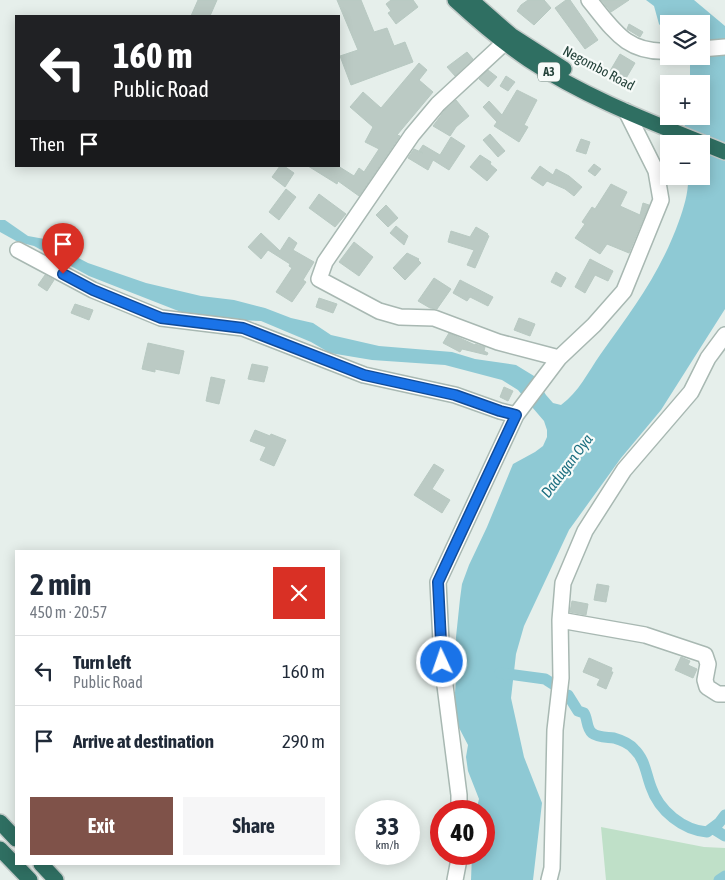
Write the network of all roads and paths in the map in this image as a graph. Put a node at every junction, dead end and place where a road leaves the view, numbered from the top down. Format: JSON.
{"nodes":[{"id":1,"x":455,"y":0,"type":"edge"},
{"id":2,"x":471,"y":0,"type":"edge"},
{"id":3,"x":589,"y":0,"type":"edge"},
{"id":4,"x":504,"y":43,"type":"junction"},
{"id":5,"x":725,"y":47,"type":"edge"},
{"id":6,"x":710,"y":48,"type":"edge"},
{"id":7,"x":660,"y":51,"type":"edge"},
{"id":8,"x":626,"y":111,"type":"junction"},
{"id":9,"x":658,"y":120,"type":"junction"},
{"id":10,"x":725,"y":142,"type":"edge"},
{"id":11,"x":725,"y":152,"type":"edge"},
{"id":12,"x":18,"y":250,"type":"dead end"},
{"id":13,"x":725,"y":334,"type":"edge"},
{"id":14,"x":559,"y":358,"type":"junction"},
{"id":15,"x":520,"y":410,"type":"junction"},
{"id":16,"x":560,"y":620,"type":"junction"},
{"id":17,"x":725,"y":694,"type":"edge"},
{"id":18,"x":459,"y":800,"type":"edge"},
{"id":19,"x":0,"y":822,"type":"edge"},
{"id":20,"x":15,"y":838,"type":"edge"},
{"id":21,"x":0,"y":849,"type":"edge"},
{"id":22,"x":15,"y":864,"type":"edge"},
{"id":23,"x":15,"y":865,"type":"edge"},
{"id":24,"x":41,"y":865,"type":"edge"},
{"id":25,"x":458,"y":865,"type":"edge"},
{"id":26,"x":30,"y":880,"type":"edge"},
{"id":27,"x":56,"y":880,"type":"edge"},
{"id":28,"x":455,"y":880,"type":"edge"},
{"id":29,"x":549,"y":880,"type":"edge"}],
"edges":[{"from":1,"to":4,"type":"highway","name":"Negombo Road","number":"A3"},
{"from":2,"to":9,"type":"highway","name":"Negombo Road","number":"A3"},
{"from":3,"to":7,"type":"street"},
{"from":4,"to":8,"type":"highway","name":"Negombo Road","number":"A3"},
{"from":4,"to":14,"type":"street"},
{"from":5,"to":6,"type":"street"},
{"from":8,"to":9,"type":"highway","name":"Negombo Road","number":"A3"},
{"from":8,"to":14,"type":"street"},
{"from":9,"to":10,"type":"highway","name":"Negombo Road","number":"A3"},
{"from":9,"to":11,"type":"highway","name":"Negombo Road","number":"A3"},
{"from":12,"to":15,"type":"street"},
{"from":13,"to":16,"type":"street"},
{"from":14,"to":15,"type":"street"},
{"from":15,"to":18,"type":"street"},
{"from":16,"to":17,"type":"street"},
{"from":16,"to":29,"type":"street"},
{"from":19,"to":20,"type":"highway"},
{"from":21,"to":22,"type":"highway"},
{"from":23,"to":26,"type":"highway"},
{"from":24,"to":27,"type":"highway"},
{"from":25,"to":28,"type":"street"}]}
